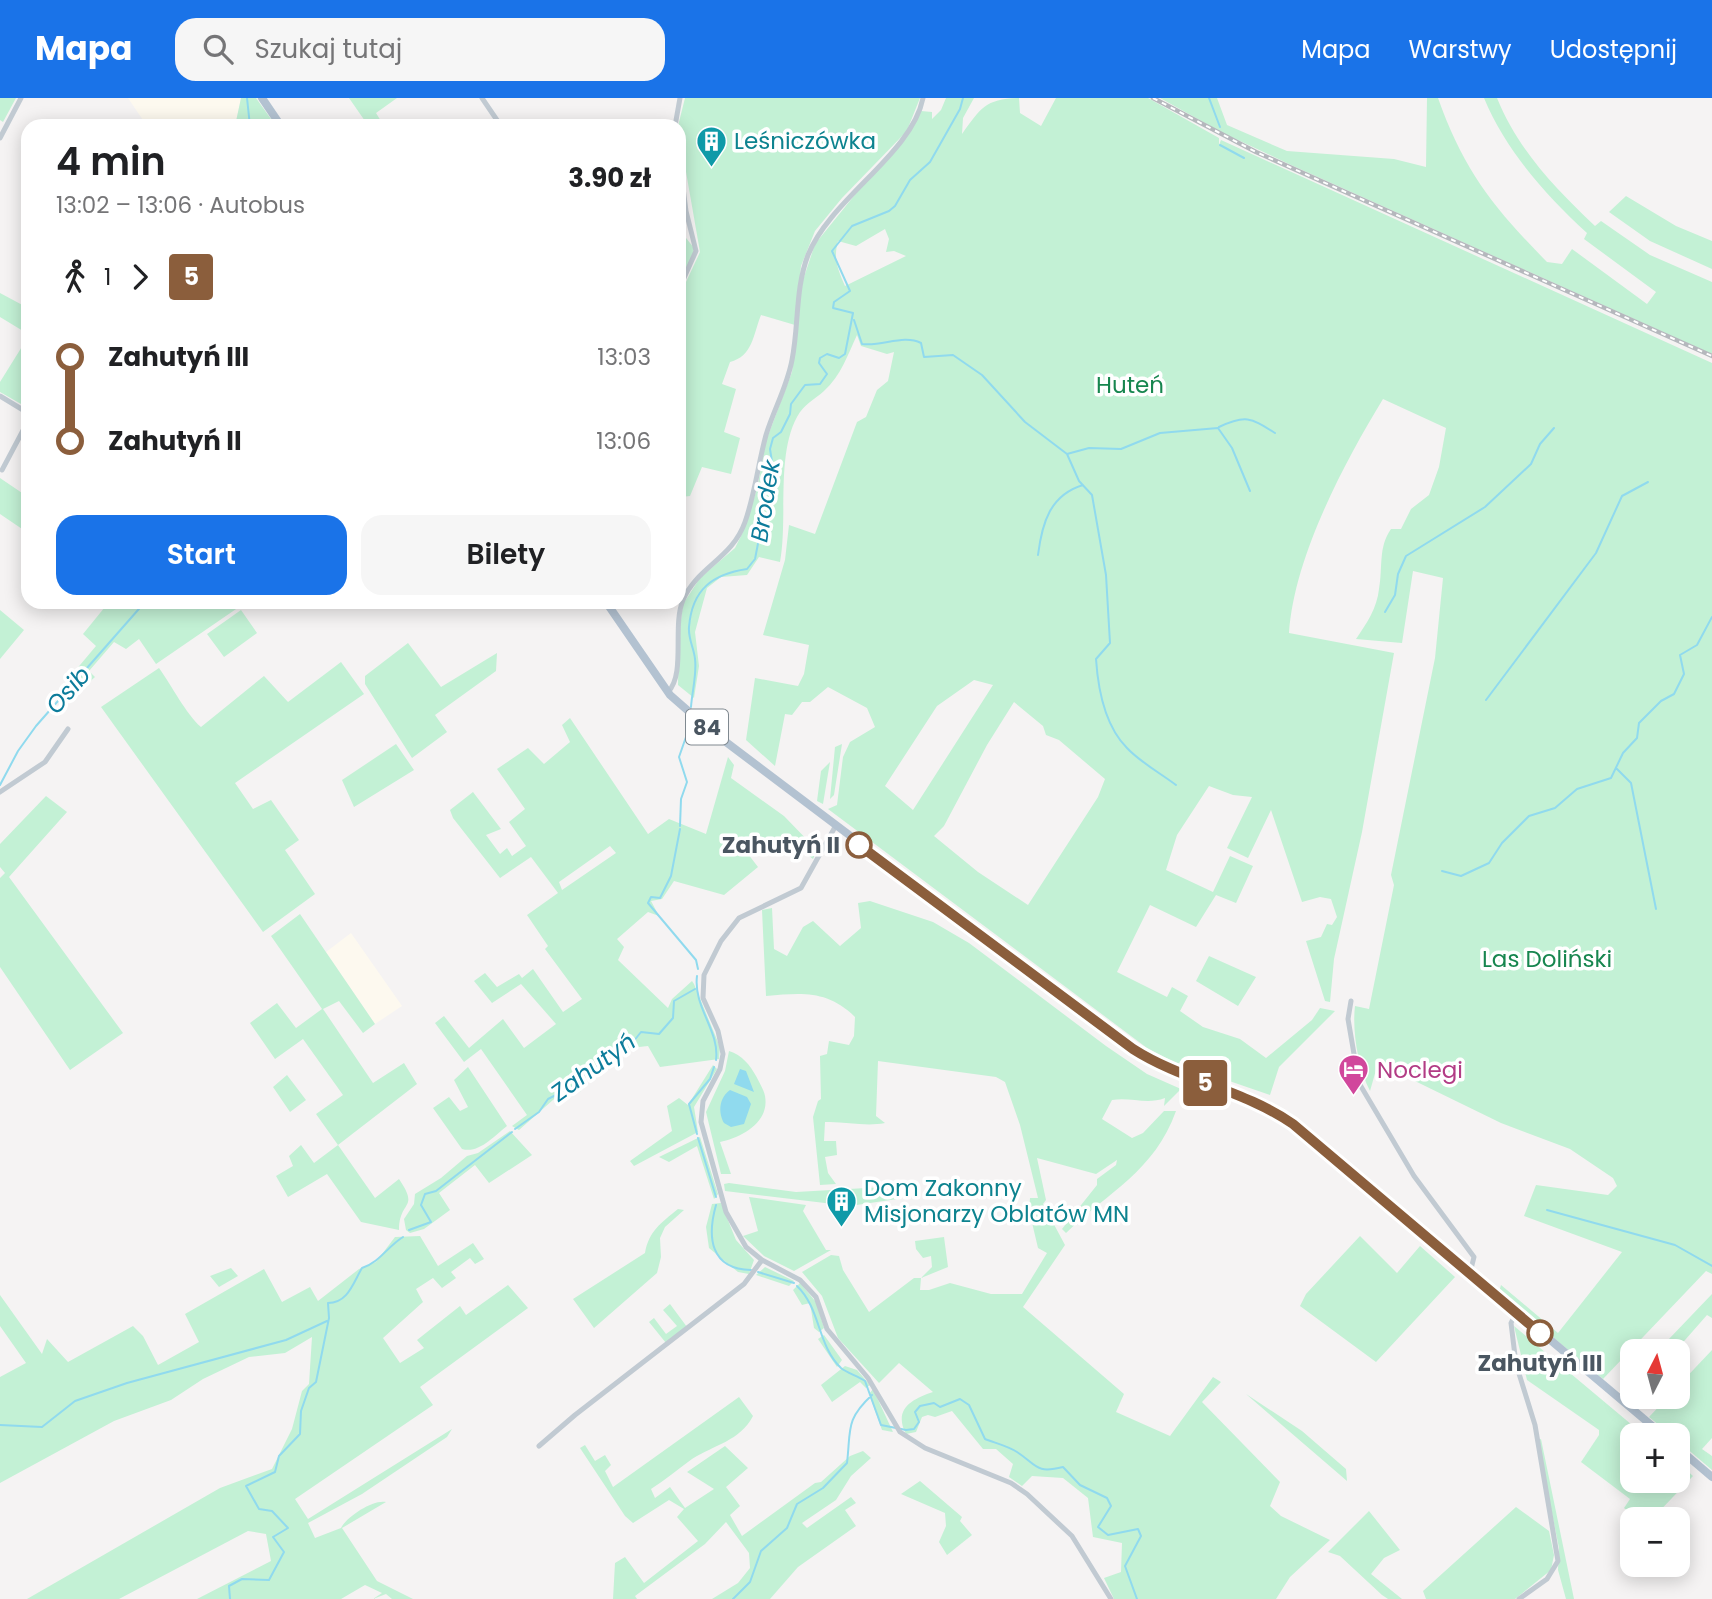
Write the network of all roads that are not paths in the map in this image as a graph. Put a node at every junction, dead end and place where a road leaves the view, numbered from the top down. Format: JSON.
{"nodes":[{"id":1,"x":21,"y":98,"type":"edge"},
{"id":2,"x":482,"y":98,"type":"edge"},
{"id":3,"x":680,"y":98,"type":"edge"},
{"id":4,"x":923,"y":98,"type":"edge"},
{"id":5,"x":264,"y":100,"type":"edge"},
{"id":6,"x":276,"y":119,"type":"edge"},
{"id":7,"x":496,"y":119,"type":"edge"},
{"id":8,"x":676,"y":119,"type":"edge"},
{"id":9,"x":0,"y":138,"type":"edge"},
{"id":10,"x":686,"y":211,"type":"edge"},
{"id":11,"x":686,"y":273,"type":"edge"},
{"id":12,"x":0,"y":396,"type":"edge"},
{"id":13,"x":21,"y":409,"type":"edge"},
{"id":14,"x":21,"y":434,"type":"edge"},
{"id":15,"x":2,"y":470,"type":"dead end"},
{"id":16,"x":686,"y":596,"type":"edge"},
{"id":17,"x":611,"y":609,"type":"edge"},
{"id":18,"x":681,"y":609,"type":"edge"},
{"id":19,"x":668,"y":692,"type":"junction"},
{"id":20,"x":68,"y":729,"type":"dead end"},
{"id":21,"x":0,"y":792,"type":"edge"},
{"id":22,"x":835,"y":827,"type":"junction"},
{"id":23,"x":1351,"y":1001,"type":"dead end"},
{"id":24,"x":762,"y":1260,"type":"junction"},
{"id":25,"x":1469,"y":1273,"type":"junction"},
{"id":26,"x":1516,"y":1313,"type":"junction"},
{"id":27,"x":1648,"y":1423,"type":"edge"},
{"id":28,"x":539,"y":1446,"type":"dead end"},
{"id":29,"x":1690,"y":1458,"type":"edge"},
{"id":30,"x":1712,"y":1476,"type":"edge"},
{"id":31,"x":1111,"y":1599,"type":"edge"},
{"id":32,"x":1519,"y":1599,"type":"edge"}],
"edges":[{"from":1,"to":9,"type":"street"},
{"from":2,"to":7,"type":"street"},
{"from":3,"to":8,"type":"street"},
{"from":4,"to":16,"type":"street"},
{"from":5,"to":6,"type":"main road"},
{"from":10,"to":11,"type":"street"},
{"from":12,"to":13,"type":"street"},
{"from":14,"to":15,"type":"street"},
{"from":17,"to":19,"type":"main road","number":"84"},
{"from":18,"to":19,"type":"street"},
{"from":19,"to":22,"type":"main road","number":"84"},
{"from":20,"to":21,"type":"street"},
{"from":22,"to":24,"type":"street"},
{"from":22,"to":25,"type":"main road","number":"84"},
{"from":23,"to":25,"type":"street"},
{"from":24,"to":28,"type":"street"},
{"from":24,"to":31,"type":"street"},
{"from":25,"to":26,"type":"main road","number":"84"},
{"from":26,"to":27,"type":"main road","number":"84"},
{"from":26,"to":32,"type":"street"},
{"from":29,"to":30,"type":"main road"}]}
